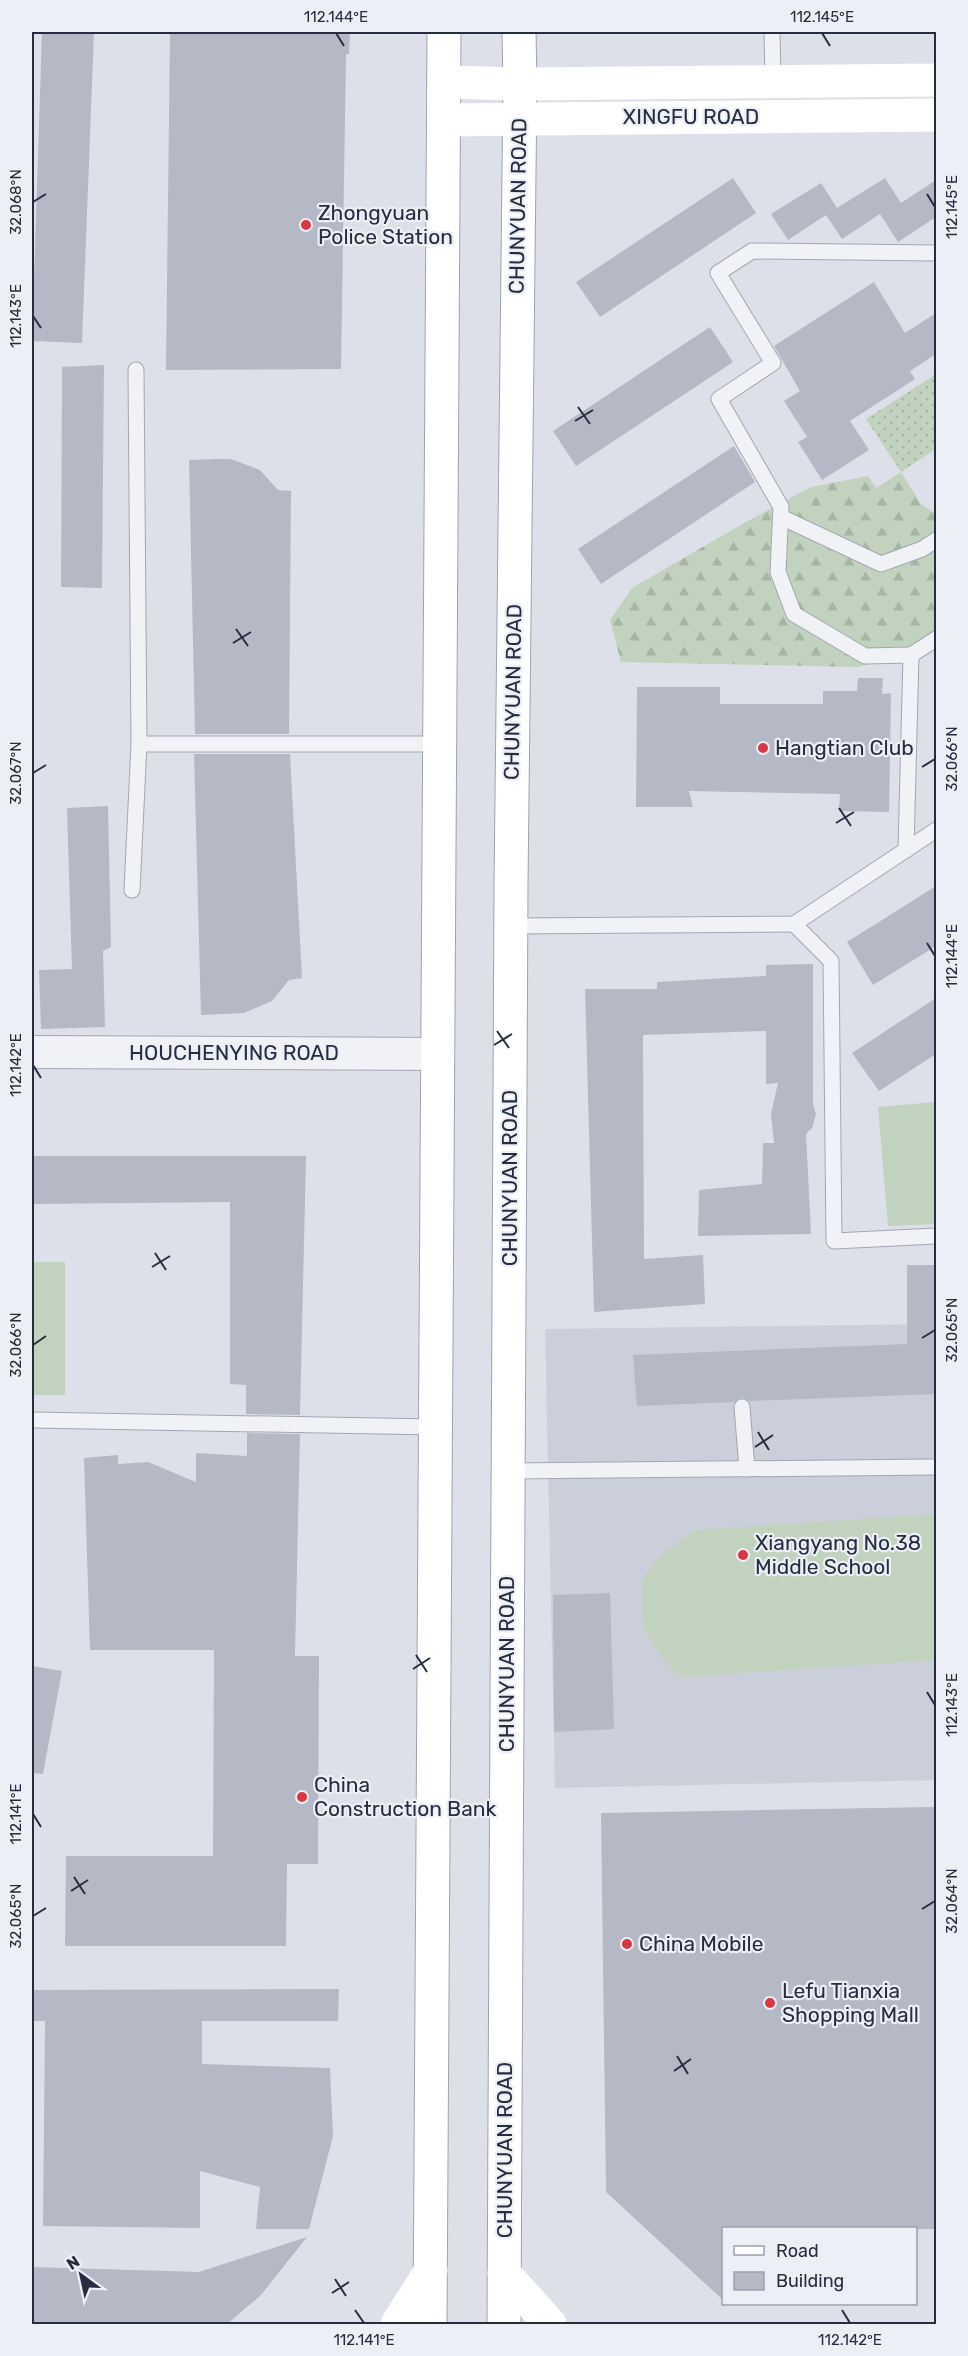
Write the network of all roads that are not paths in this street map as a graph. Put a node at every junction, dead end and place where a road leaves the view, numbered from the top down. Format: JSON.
{"nodes":[{"id":1,"x":444,"y":32,"type":"edge"},
{"id":2,"x":519,"y":32,"type":"edge"},
{"id":3,"x":772,"y":32,"type":"edge"},
{"id":4,"x":936,"y":80,"type":"edge"},
{"id":5,"x":445,"y":82,"type":"junction"},
{"id":6,"x":773,"y":82,"type":"junction"},
{"id":7,"x":520,"y":84,"type":"junction"},
{"id":8,"x":936,"y":115,"type":"edge"},
{"id":9,"x":518,"y":118,"type":"junction"},
{"id":10,"x":445,"y":120,"type":"junction"},
{"id":11,"x":936,"y":253,"type":"edge"},
{"id":12,"x":136,"y":370,"type":"dead end"},
{"id":13,"x":781,"y":517,"type":"junction"},
{"id":14,"x":936,"y":540,"type":"edge"},
{"id":15,"x":936,"y":639,"type":"edge"},
{"id":16,"x":910,"y":655,"type":"junction"},
{"id":17,"x":139,"y":744,"type":"junction"},
{"id":18,"x":439,"y":744,"type":"junction"},
{"id":19,"x":936,"y":830,"type":"edge"},
{"id":20,"x":906,"y":850,"type":"junction"},
{"id":21,"x":132,"y":890,"type":"dead end"},
{"id":22,"x":794,"y":924,"type":"junction"},
{"id":23,"x":511,"y":926,"type":"junction"},
{"id":24,"x":32,"y":1053,"type":"edge"},
{"id":25,"x":437,"y":1054,"type":"junction"},
{"id":26,"x":936,"y":1236,"type":"edge"},
{"id":27,"x":742,"y":1407,"type":"dead end"},
{"id":28,"x":32,"y":1420,"type":"edge"},
{"id":29,"x":435,"y":1427,"type":"junction"},
{"id":30,"x":936,"y":1467,"type":"edge"},
{"id":31,"x":747,"y":1469,"type":"junction"},
{"id":32,"x":508,"y":1471,"type":"junction"},
{"id":33,"x":431,"y":2270,"type":"junction"},
{"id":34,"x":504,"y":2272,"type":"junction"},
{"id":35,"x":397,"y":2325,"type":"edge"},
{"id":36,"x":430,"y":2325,"type":"edge"},
{"id":37,"x":504,"y":2325,"type":"edge"},
{"id":38,"x":550,"y":2325,"type":"edge"}],
"edges":[{"from":1,"to":5,"type":"main road"},
{"from":2,"to":7,"type":"main road","name":"CHUNYUAN ROAD"},
{"from":3,"to":6,"type":"lane"},
{"from":4,"to":6,"type":"main road","name":"XINGFU ROAD"},
{"from":5,"to":7,"type":"main road","name":"XINGFU ROAD"},
{"from":5,"to":10,"type":"main road"},
{"from":6,"to":7,"type":"main road","name":"XINGFU ROAD"},
{"from":7,"to":9,"type":"main road","name":"CHUNYUAN ROAD"},
{"from":8,"to":9,"type":"main road","name":"XINGFU ROAD"},
{"from":9,"to":10,"type":"main road","name":"XINGFU ROAD"},
{"from":9,"to":23,"type":"main road","name":"CHUNYUAN ROAD"},
{"from":10,"to":18,"type":"main road"},
{"from":11,"to":13,"type":"lane"},
{"from":12,"to":17,"type":"lane"},
{"from":13,"to":14,"type":"lane"},
{"from":13,"to":16,"type":"lane"},
{"from":15,"to":16,"type":"lane"},
{"from":16,"to":20,"type":"lane"},
{"from":17,"to":18,"type":"lane"},
{"from":17,"to":21,"type":"lane"},
{"from":18,"to":25,"type":"main road"},
{"from":19,"to":20,"type":"lane"},
{"from":20,"to":22,"type":"lane"},
{"from":22,"to":23,"type":"lane"},
{"from":22,"to":26,"type":"lane"},
{"from":23,"to":32,"type":"main road","name":"CHUNYUAN ROAD"},
{"from":24,"to":25,"type":"street","name":"HOUCHENYING ROAD"},
{"from":25,"to":29,"type":"main road"},
{"from":27,"to":31,"type":"lane"},
{"from":28,"to":29,"type":"lane"},
{"from":29,"to":33,"type":"main road"},
{"from":30,"to":31,"type":"lane"},
{"from":31,"to":32,"type":"lane"},
{"from":32,"to":34,"type":"main road","name":"CHUNYUAN ROAD"},
{"from":33,"to":35,"type":"main road"},
{"from":33,"to":36,"type":"main road"},
{"from":34,"to":37,"type":"main road","name":"CHUNYUAN ROAD"},
{"from":34,"to":38,"type":"main road"}]}
